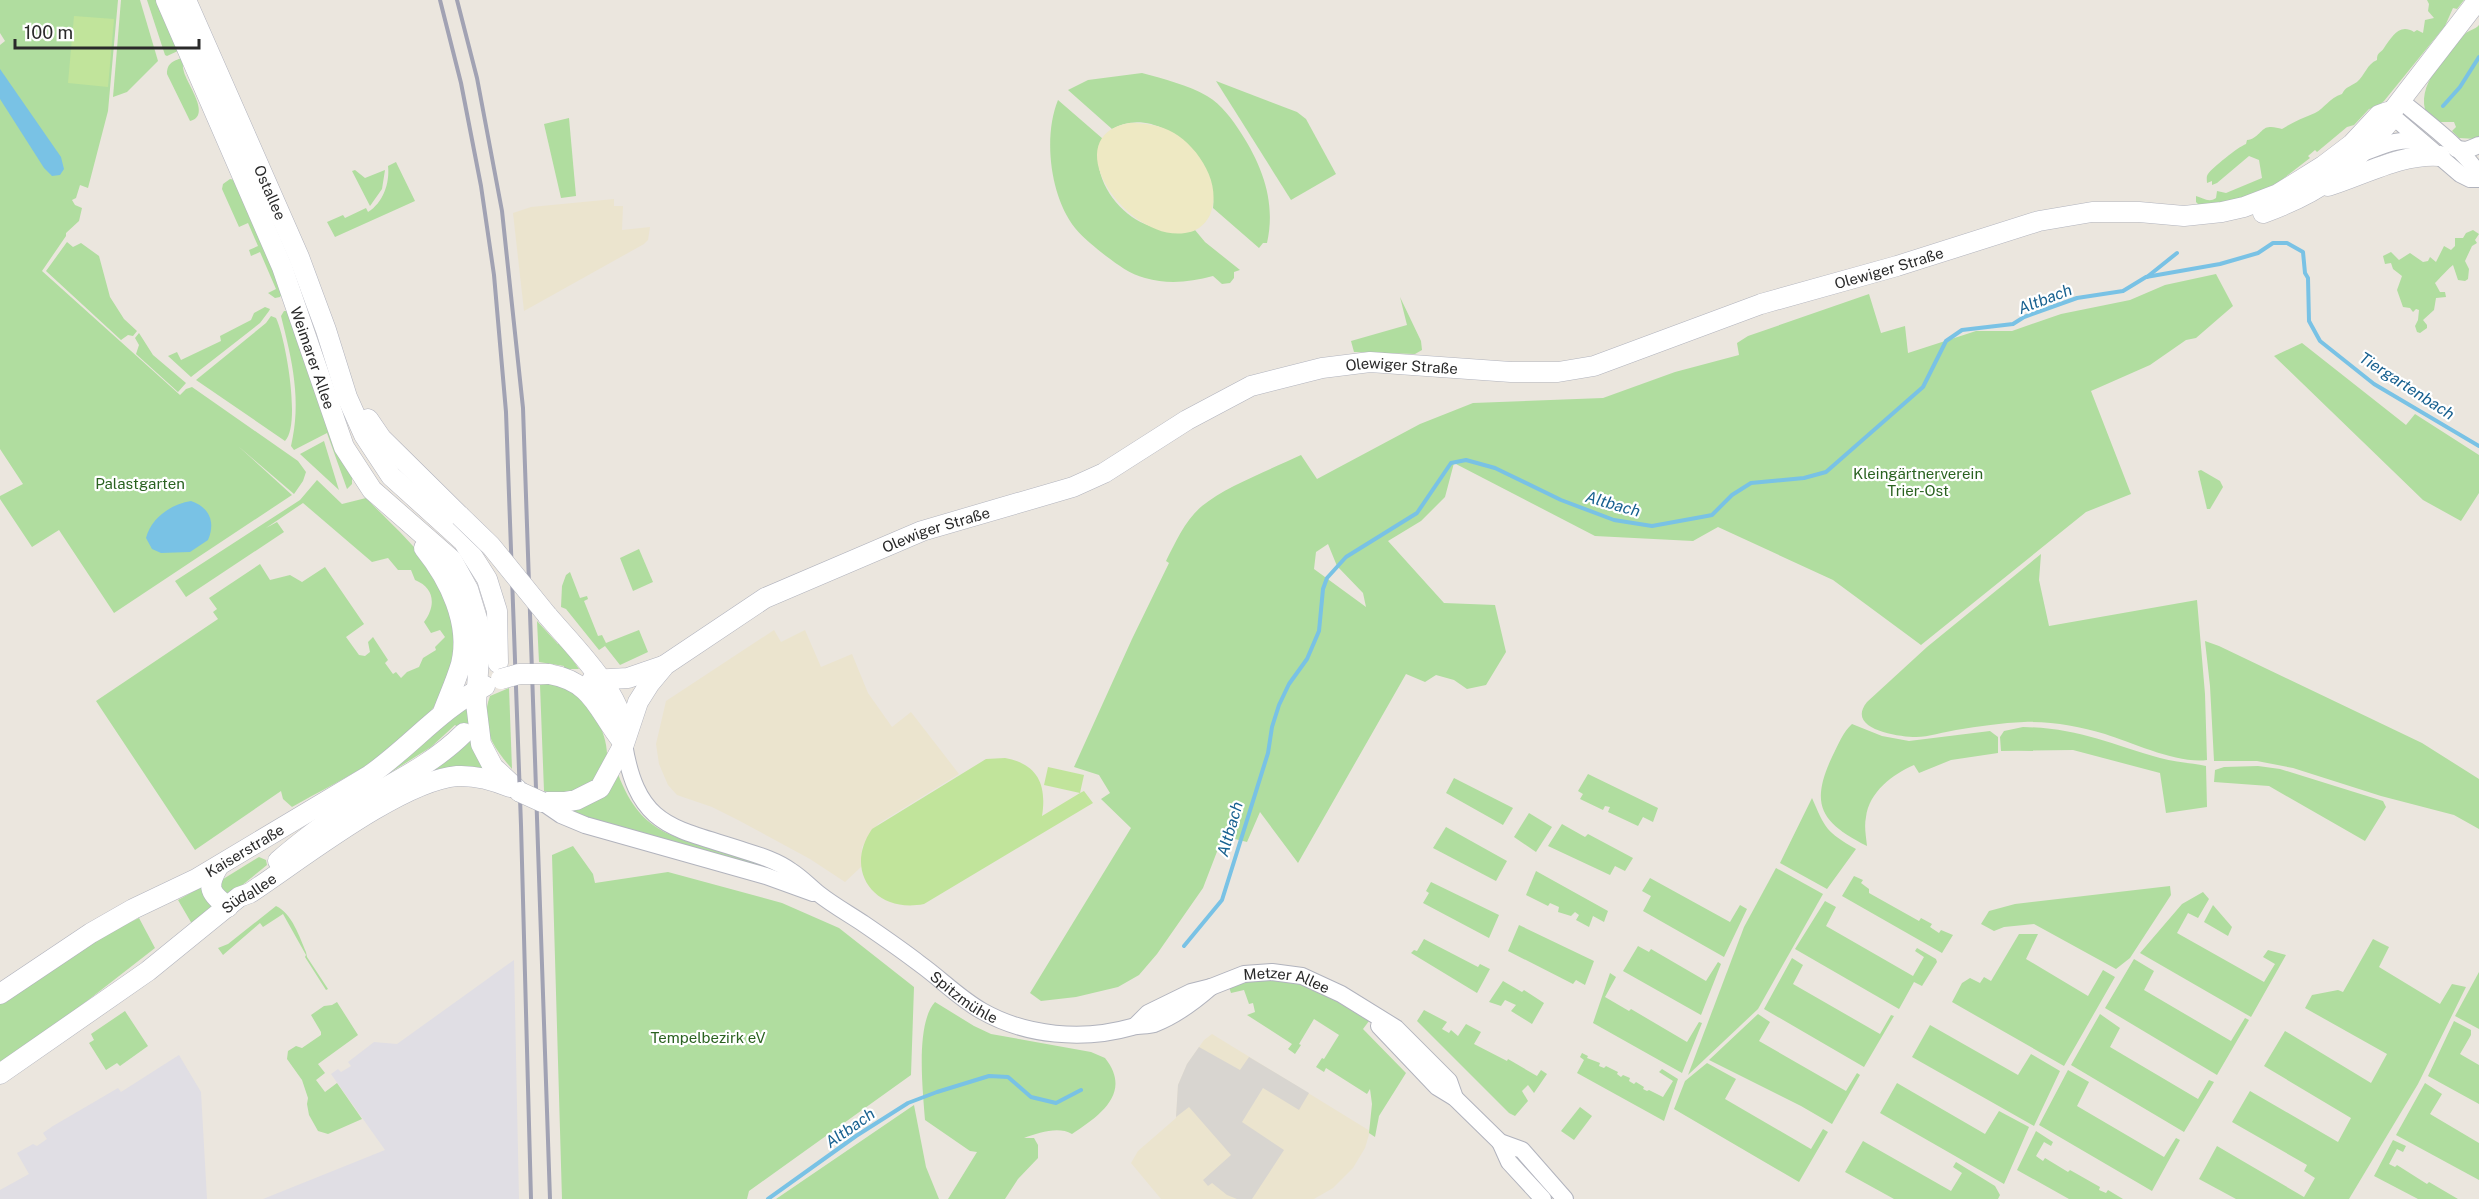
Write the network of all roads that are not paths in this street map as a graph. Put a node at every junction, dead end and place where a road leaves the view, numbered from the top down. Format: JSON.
{"nodes":[{"id":1,"x":166,"y":0,"type":"edge"},
{"id":2,"x":186,"y":0,"type":"edge"},
{"id":3,"x":2478,"y":0,"type":"edge"},
{"id":4,"x":2395,"y":107,"type":"junction"},
{"id":5,"x":2422,"y":142,"type":"junction"},
{"id":6,"x":2479,"y":145,"type":"edge"},
{"id":7,"x":2363,"y":153,"type":"junction"},
{"id":8,"x":2448,"y":153,"type":"junction"},
{"id":9,"x":2479,"y":178,"type":"edge"},
{"id":10,"x":2320,"y":188,"type":"junction"},
{"id":11,"x":2184,"y":216,"type":"junction"},
{"id":12,"x":346,"y":387,"type":"junction"},
{"id":13,"x":372,"y":490,"type":"junction"},
{"id":14,"x":665,"y":665,"type":"junction"},
{"id":15,"x":500,"y":671,"type":"junction"},
{"id":16,"x":558,"y":676,"type":"junction"},
{"id":17,"x":600,"y":680,"type":"junction"},
{"id":18,"x":476,"y":690,"type":"junction"},
{"id":19,"x":442,"y":715,"type":"junction"},
{"id":20,"x":464,"y":733,"type":"dead end"},
{"id":21,"x":624,"y":744,"type":"junction"},
{"id":22,"x":520,"y":792,"type":"junction"},
{"id":23,"x":542,"y":802,"type":"junction"},
{"id":24,"x":250,"y":847,"type":"junction"},
{"id":25,"x":218,"y":867,"type":"junction"},
{"id":26,"x":274,"y":871,"type":"junction"},
{"id":27,"x":818,"y":893,"type":"junction"},
{"id":28,"x":234,"y":902,"type":"junction"},
{"id":29,"x":0,"y":994,"type":"edge"},
{"id":30,"x":1135,"y":1026,"type":"joint"},
{"id":31,"x":0,"y":1074,"type":"edge"},
{"id":32,"x":1500,"y":1142,"type":"junction"},
{"id":33,"x":1543,"y":1199,"type":"edge"},
{"id":34,"x":1565,"y":1199,"type":"edge"}],
"edges":[{"from":1,"to":13,"type":"main road","name":"Weimarer Allee"},
{"from":2,"to":12,"type":"main road","name":"Ostallee"},
{"from":3,"to":4,"type":"main road"},
{"from":4,"to":5,"type":"street"},
{"from":4,"to":7,"type":"main road","name":"Olewiger Straße"},
{"from":4,"to":8,"type":"street"},
{"from":4,"to":11,"type":"main road","name":"Olewiger Straße"},
{"from":5,"to":7,"type":"street"},
{"from":5,"to":8,"type":"street"},
{"from":6,"to":8,"type":"street"},
{"from":7,"to":10,"type":"main road","name":"Olewiger Straße"},
{"from":8,"to":9,"type":"street"},
{"from":8,"to":10,"type":"main road"},
{"from":10,"to":11,"type":"main road","name":"Olewiger Straße"},
{"from":11,"to":14,"type":"main road","name":"Olewiger Straße"},
{"from":12,"to":15,"type":"main road","name":"Ostallee"},
{"from":12,"to":17,"type":"main road","bridge":true},
{"from":13,"to":18,"type":"main road","name":"Weimarer Allee"},
{"from":13,"to":19,"type":"main road"},
{"from":14,"to":17,"type":"main road"},
{"from":14,"to":21,"type":"main road"},
{"from":15,"to":16,"type":"main road","bridge":true},
{"from":15,"to":18,"type":"main road"},
{"from":16,"to":17,"type":"main road"},
{"from":16,"to":21,"type":"main road"},
{"from":17,"to":21,"type":"main road"},
{"from":18,"to":19,"type":"main road","name":"Kaiserstraße"},
{"from":18,"to":22,"type":"main road"},
{"from":19,"to":24,"type":"main road","name":"Kaiserstraße"},
{"from":20,"to":26,"type":"main road"},
{"from":21,"to":23,"type":"main road"},
{"from":21,"to":27,"type":"street","name":"Spitzmühle"},
{"from":22,"to":23,"type":"main road","bridge":true},
{"from":22,"to":26,"type":"main road","name":"Südallee"},
{"from":23,"to":27,"type":"street","name":"Spitzmühle"},
{"from":24,"to":25,"type":"main road","name":"Kaiserstraße"},
{"from":24,"to":26,"type":"main road"},
{"from":25,"to":28,"type":"main road"},
{"from":25,"to":29,"type":"main road","name":"Kaiserstraße"},
{"from":26,"to":28,"type":"main road","name":"Südallee"},
{"from":27,"to":30,"type":"street","name":"Spitzmühle"},
{"from":28,"to":31,"type":"main road","name":"Südallee"},
{"from":30,"to":32,"type":"street","name":"Metzer Allee"},
{"from":32,"to":33,"type":"street","name":"Metzer Allee"},
{"from":32,"to":34,"type":"street","name":"Metzer Allee"}]}
